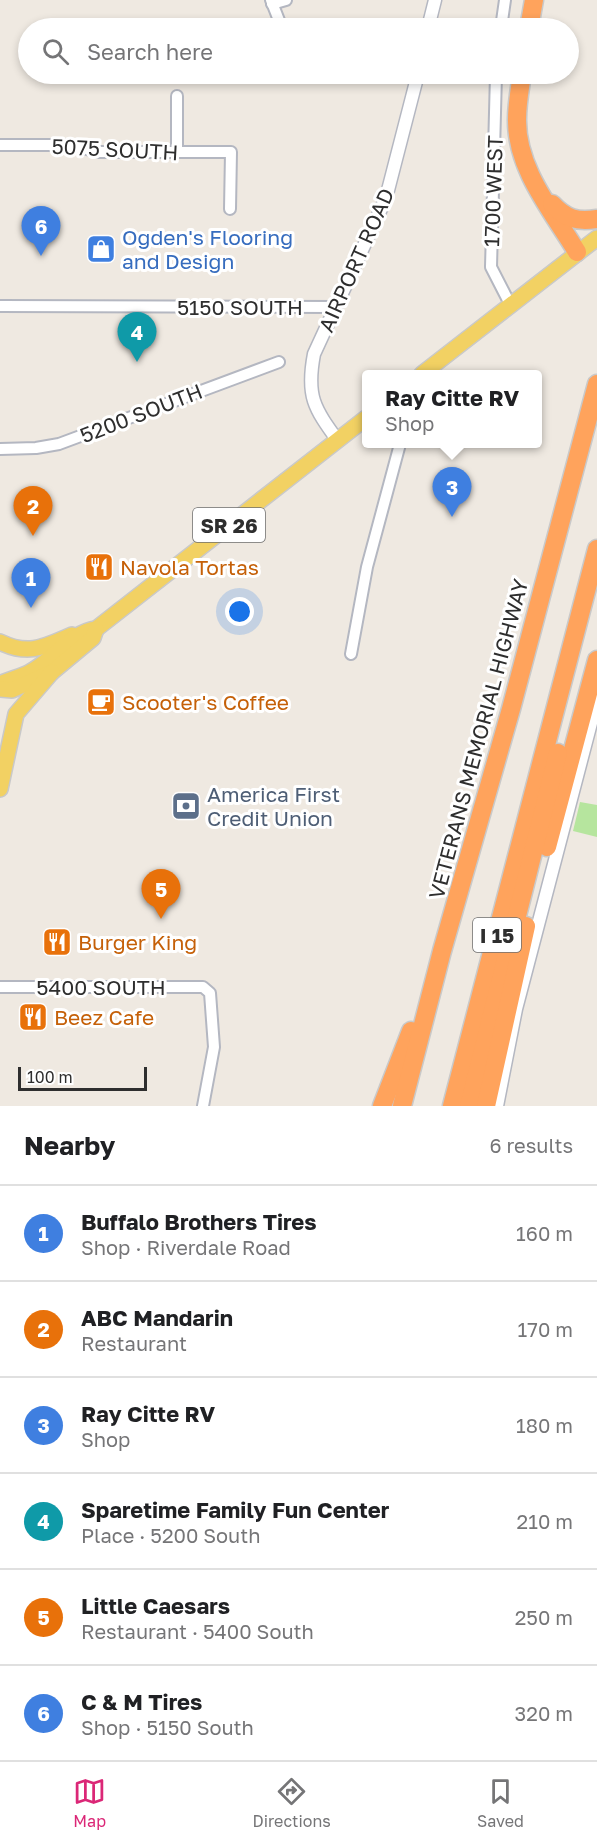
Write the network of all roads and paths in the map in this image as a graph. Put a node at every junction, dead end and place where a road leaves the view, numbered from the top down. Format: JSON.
{"nodes":[{"id":1,"x":286,"y":0,"type":"edge"},
{"id":2,"x":434,"y":0,"type":"edge"},
{"id":3,"x":506,"y":0,"type":"edge"},
{"id":4,"x":534,"y":0,"type":"edge"},
{"id":5,"x":272,"y":2,"type":"edge"},
{"id":6,"x":278,"y":18,"type":"edge"},
{"id":7,"x":430,"y":18,"type":"edge"},
{"id":8,"x":503,"y":18,"type":"edge"},
{"id":9,"x":531,"y":18,"type":"edge"},
{"id":10,"x":415,"y":84,"type":"edge"},
{"id":11,"x":496,"y":84,"type":"edge"},
{"id":12,"x":521,"y":84,"type":"edge"},
{"id":13,"x":177,"y":96,"type":"dead end"},
{"id":14,"x":0,"y":145,"type":"edge"},
{"id":15,"x":177,"y":152,"type":"junction"},
{"id":16,"x":542,"y":195,"type":"junction"},
{"id":17,"x":230,"y":208,"type":"dead end"},
{"id":18,"x":597,"y":219,"type":"edge"},
{"id":19,"x":597,"y":238,"type":"edge"},
{"id":20,"x":577,"y":252,"type":"junction"},
{"id":21,"x":510,"y":304,"type":"junction"},
{"id":22,"x":0,"y":306,"type":"edge"},
{"id":23,"x":336,"y":308,"type":"junction"},
{"id":24,"x":279,"y":362,"type":"dead end"},
{"id":25,"x":428,"y":370,"type":"edge"},
{"id":26,"x":597,"y":384,"type":"edge"},
{"id":27,"x":362,"y":421,"type":"edge"},
{"id":28,"x":338,"y":441,"type":"junction"},
{"id":29,"x":399,"y":448,"type":"edge"},
{"id":30,"x":0,"y":449,"type":"edge"},
{"id":31,"x":597,"y":549,"type":"edge"},
{"id":32,"x":597,"y":598,"type":"edge"},
{"id":33,"x":91,"y":629,"type":"junction"},
{"id":34,"x":0,"y":642,"type":"edge"},
{"id":35,"x":351,"y":654,"type":"dead end"},
{"id":36,"x":597,"y":660,"type":"edge"},
{"id":37,"x":52,"y":672,"type":"junction"},
{"id":38,"x":0,"y":684,"type":"edge"},
{"id":39,"x":0,"y":689,"type":"edge"},
{"id":40,"x":597,"y":700,"type":"edge"},
{"id":41,"x":0,"y":789,"type":"edge"},
{"id":42,"x":442,"y":951,"type":"junction"},
{"id":43,"x":0,"y":987,"type":"edge"},
{"id":44,"x":203,"y":1106,"type":"edge"},
{"id":45,"x":382,"y":1106,"type":"edge"},
{"id":46,"x":402,"y":1106,"type":"edge"},
{"id":47,"x":452,"y":1106,"type":"edge"},
{"id":48,"x":469,"y":1106,"type":"edge"},
{"id":49,"x":486,"y":1106,"type":"edge"},
{"id":50,"x":497,"y":1106,"type":"edge"}],
"edges":[{"from":1,"to":5,"type":"street"},
{"from":2,"to":7,"type":"street"},
{"from":3,"to":8,"type":"street"},
{"from":4,"to":9,"type":"highway"},
{"from":5,"to":6,"type":"street"},
{"from":10,"to":23,"type":"street","name":"AIRPORT ROAD"},
{"from":11,"to":21,"type":"street","name":"1700 WEST"},
{"from":12,"to":16,"type":"highway"},
{"from":13,"to":15,"type":"street"},
{"from":14,"to":15,"type":"street","name":"5075 SOUTH"},
{"from":15,"to":17,"type":"street","name":"5075 SOUTH"},
{"from":16,"to":18,"type":"highway"},
{"from":16,"to":20,"type":"highway"},
{"from":19,"to":20,"type":"main road"},
{"from":20,"to":21,"type":"main road"},
{"from":21,"to":25,"type":"main road"},
{"from":22,"to":23,"type":"street","name":"5150 SOUTH"},
{"from":23,"to":28,"type":"street","name":"AIRPORT ROAD"},
{"from":24,"to":30,"type":"street","name":"5200 SOUTH"},
{"from":26,"to":42,"type":"highway","name":"VETERANS MEMORIAL HIGHWAY","number":"I 15"},
{"from":27,"to":28,"type":"main road","number":"SR 26"},
{"from":28,"to":33,"type":"main road","number":"SR 26"},
{"from":29,"to":35,"type":"street"},
{"from":31,"to":47,"type":"highway","number":"I 15"},
{"from":32,"to":48,"type":"highway"},
{"from":33,"to":34,"type":"main road"},
{"from":33,"to":37,"type":"main road","number":"SR 26"},
{"from":33,"to":38,"type":"main road","number":"SR 26"},
{"from":36,"to":49,"type":"highway"},
{"from":37,"to":39,"type":"main road","number":"SR 26"},
{"from":37,"to":41,"type":"main road"},
{"from":40,"to":50,"type":"street"},
{"from":42,"to":45,"type":"highway"},
{"from":42,"to":46,"type":"highway","name":"VETERANS MEMORIAL HIGHWAY","number":"I 15"},
{"from":43,"to":44,"type":"street","name":"5400 SOUTH"}]}
